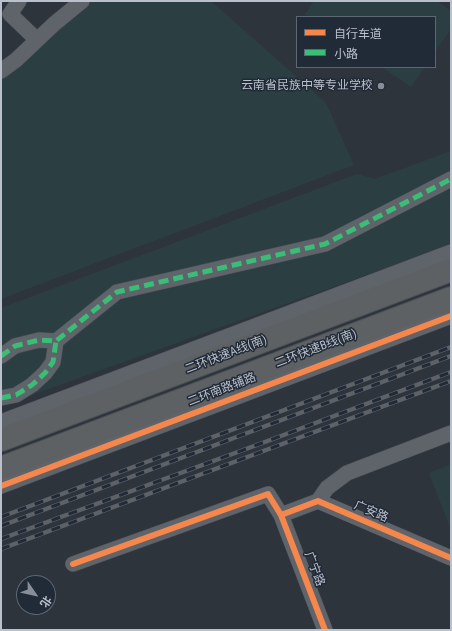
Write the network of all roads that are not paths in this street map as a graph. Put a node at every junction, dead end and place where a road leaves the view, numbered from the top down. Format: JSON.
{"nodes":[{"id":1,"x":19,"y":1,"type":"edge"},
{"id":2,"x":82,"y":1,"type":"edge"},
{"id":3,"x":37,"y":40,"type":"junction"},
{"id":4,"x":1,"y":71,"type":"edge"},
{"id":5,"x":451,"y":179,"type":"edge"},
{"id":6,"x":451,"y":252,"type":"edge"},
{"id":7,"x":451,"y":270,"type":"edge"},
{"id":8,"x":451,"y":298,"type":"edge"},
{"id":9,"x":451,"y":316,"type":"edge"},
{"id":10,"x":56,"y":340,"type":"junction"},
{"id":11,"x":1,"y":356,"type":"edge"},
{"id":12,"x":1,"y":398,"type":"edge"},
{"id":13,"x":1,"y":422,"type":"edge"},
{"id":14,"x":451,"y":433,"type":"edge"},
{"id":15,"x":1,"y":440,"type":"edge"},
{"id":16,"x":1,"y":468,"type":"edge"},
{"id":17,"x":1,"y":486,"type":"edge"},
{"id":18,"x":318,"y":501,"type":"junction"},
{"id":19,"x":281,"y":515,"type":"junction"},
{"id":20,"x":451,"y":558,"type":"edge"},
{"id":21,"x":73,"y":564,"type":"dead end"},
{"id":22,"x":325,"y":630,"type":"edge"}],
"edges":[{"from":1,"to":3,"type":"street"},
{"from":2,"to":3,"type":"street"},
{"from":3,"to":4,"type":"street"},
{"from":5,"to":10,"type":"street"},
{"from":6,"to":13,"type":"street"},
{"from":7,"to":15,"type":"highway","name":"二环快速A线(南)"},
{"from":8,"to":16,"type":"highway","name":"二环快速B线(南)"},
{"from":9,"to":17,"type":"street","name":"二环南路辅路"},
{"from":10,"to":11,"type":"street"},
{"from":10,"to":12,"type":"street"},
{"from":14,"to":18,"type":"street"},
{"from":18,"to":19,"type":"street"},
{"from":18,"to":20,"type":"street","name":"广安路"},
{"from":19,"to":21,"type":"street","name":"广宁路"},
{"from":19,"to":22,"type":"street","name":"广宁路"}]}
